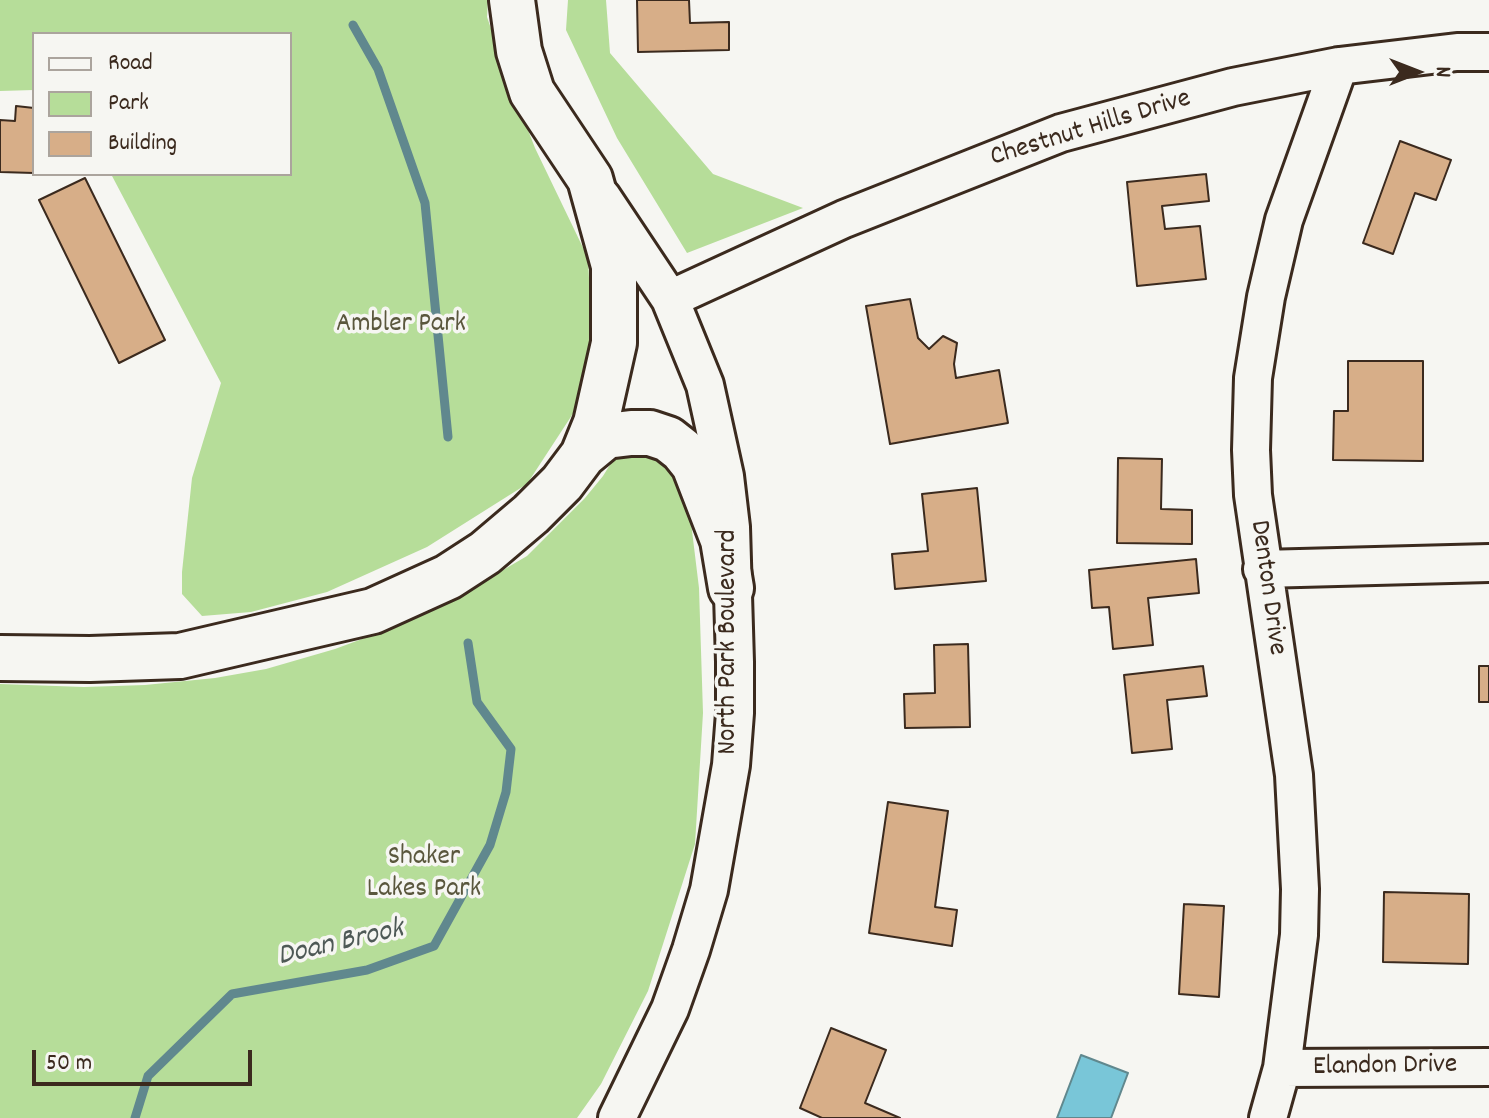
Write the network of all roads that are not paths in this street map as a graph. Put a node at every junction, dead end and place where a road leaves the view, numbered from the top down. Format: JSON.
{"nodes":[{"id":1,"x":512,"y":0,"type":"edge"},
{"id":2,"x":1489,"y":52,"type":"edge"},
{"id":3,"x":1339,"y":66,"type":"junction"},
{"id":4,"x":590,"y":179,"type":"junction"},
{"id":5,"x":670,"y":299,"type":"junction"},
{"id":6,"x":583,"y":455,"type":"junction"},
{"id":7,"x":1489,"y":563,"type":"edge"},
{"id":8,"x":1262,"y":569,"type":"junction"},
{"id":9,"x":731,"y":588,"type":"junction"},
{"id":10,"x":0,"y":658,"type":"edge"},
{"id":11,"x":1489,"y":1067,"type":"edge"},
{"id":12,"x":1282,"y":1068,"type":"junction"},
{"id":13,"x":617,"y":1118,"type":"edge"},
{"id":14,"x":1268,"y":1118,"type":"edge"}],
"edges":[{"from":1,"to":4,"type":"main road"},
{"from":2,"to":3,"type":"street","name":"Chestnut Hills Drive"},
{"from":3,"to":5,"type":"street","name":"Chestnut Hills Drive"},
{"from":3,"to":8,"type":"street","name":"Denton Drive"},
{"from":4,"to":5,"type":"street","name":"North Park Boulevard"},
{"from":4,"to":6,"type":"main road"},
{"from":5,"to":9,"type":"street","name":"North Park Boulevard"},
{"from":6,"to":9,"type":"main road"},
{"from":6,"to":10,"type":"main road"},
{"from":7,"to":8,"type":"street"},
{"from":8,"to":12,"type":"street","name":"Denton Drive"},
{"from":9,"to":13,"type":"street","name":"North Park Boulevard"},
{"from":11,"to":12,"type":"street","name":"Elandon Drive"},
{"from":12,"to":14,"type":"street","name":"Denton Drive"}]}
